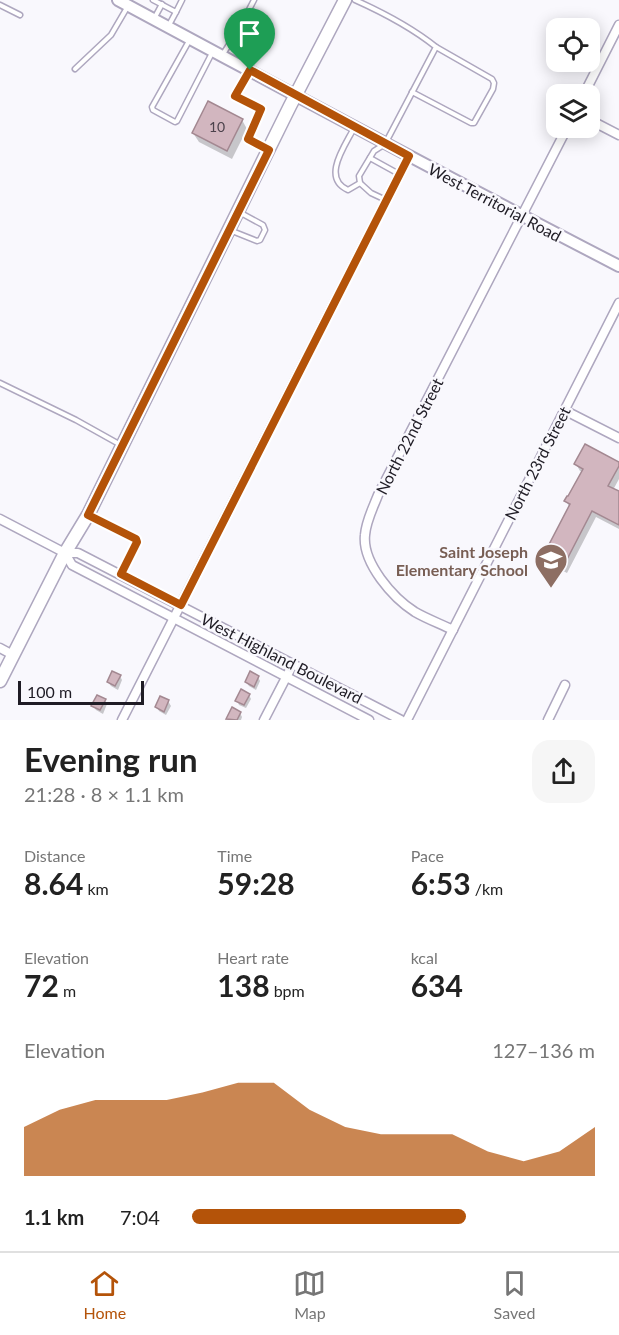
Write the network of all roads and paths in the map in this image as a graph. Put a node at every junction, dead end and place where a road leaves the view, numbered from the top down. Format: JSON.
{"nodes":[{"id":1,"x":118,"y":0,"type":"edge"},
{"id":2,"x":153,"y":0,"type":"edge"},
{"id":3,"x":182,"y":0,"type":"edge"},
{"id":4,"x":254,"y":0,"type":"edge"},
{"id":5,"x":355,"y":0,"type":"edge"},
{"id":6,"x":372,"y":0,"type":"edge"},
{"id":7,"x":340,"y":2,"type":"edge"},
{"id":8,"x":0,"y":4,"type":"edge"},
{"id":9,"x":162,"y":4,"type":"junction"},
{"id":10,"x":129,"y":6,"type":"junction"},
{"id":11,"x":369,"y":6,"type":"junction"},
{"id":12,"x":176,"y":12,"type":"junction"},
{"id":13,"x":20,"y":15,"type":"dead end"},
{"id":14,"x":154,"y":19,"type":"junction"},
{"id":15,"x":619,"y":25,"type":"edge"},
{"id":16,"x":168,"y":27,"type":"junction"},
{"id":17,"x":190,"y":38,"type":"junction"},
{"id":18,"x":230,"y":45,"type":"junction"},
{"id":19,"x":436,"y":46,"type":"junction"},
{"id":20,"x":218,"y":53,"type":"junction"},
{"id":21,"x":240,"y":65,"type":"junction"},
{"id":22,"x":75,"y":69,"type":"dead end"},
{"id":23,"x":250,"y":70,"type":"junction"},
{"id":24,"x":589,"y":84,"type":"edge"},
{"id":25,"x":412,"y":92,"type":"junction"},
{"id":26,"x":296,"y":95,"type":"junction"},
{"id":27,"x":600,"y":125,"type":"edge"},
{"id":28,"x":354,"y":128,"type":"junction"},
{"id":29,"x":619,"y":135,"type":"edge"},
{"id":30,"x":562,"y":138,"type":"edge"},
{"id":31,"x":385,"y":144,"type":"junction"},
{"id":32,"x":269,"y":150,"type":"junction"},
{"id":33,"x":409,"y":156,"type":"junction"},
{"id":34,"x":370,"y":158,"type":"junction"},
{"id":35,"x":399,"y":175,"type":"junction"},
{"id":36,"x":360,"y":183,"type":"junction"},
{"id":37,"x":387,"y":200,"type":"junction"},
{"id":38,"x":238,"y":212,"type":"junction"},
{"id":39,"x":521,"y":215,"type":"junction"},
{"id":40,"x":229,"y":230,"type":"junction"},
{"id":41,"x":619,"y":266,"type":"edge"},
{"id":42,"x":619,"y":303,"type":"edge"},
{"id":43,"x":0,"y":383,"type":"edge"},
{"id":44,"x":564,"y":410,"type":"junction"},
{"id":45,"x":619,"y":438,"type":"edge"},
{"id":46,"x":123,"y":446,"type":"junction"},
{"id":47,"x":88,"y":515,"type":"junction"},
{"id":48,"x":0,"y":519,"type":"edge"},
{"id":49,"x":64,"y":554,"type":"junction"},
{"id":50,"x":121,"y":574,"type":"junction"},
{"id":51,"x":181,"y":605,"type":"junction"},
{"id":52,"x":174,"y":618,"type":"junction"},
{"id":53,"x":453,"y":630,"type":"junction"},
{"id":54,"x":0,"y":648,"type":"edge"},
{"id":55,"x":13,"y":655,"type":"junction"},
{"id":56,"x":293,"y":664,"type":"junction"},
{"id":57,"x":286,"y":677,"type":"junction"},
{"id":58,"x":0,"y":681,"type":"edge"},
{"id":59,"x":565,"y":685,"type":"dead end"},
{"id":60,"x":122,"y":720,"type":"edge"},
{"id":61,"x":264,"y":720,"type":"edge"},
{"id":62,"x":369,"y":720,"type":"edge"},
{"id":63,"x":401,"y":720,"type":"edge"},
{"id":64,"x":407,"y":720,"type":"edge"},
{"id":65,"x":548,"y":720,"type":"edge"}],
"edges":[{"from":1,"to":10,"type":"street","name":"West Territorial Road"},
{"from":2,"to":9,"type":"lane"},
{"from":3,"to":12,"type":"lane"},
{"from":4,"to":18,"type":"lane"},
{"from":5,"to":11,"type":"lane"},
{"from":6,"to":11,"type":"lane"},
{"from":7,"to":26,"type":"main road"},
{"from":8,"to":13,"type":"lane"},
{"from":9,"to":12,"type":"lane"},
{"from":9,"to":14,"type":"lane"},
{"from":10,"to":14,"type":"street","name":"West Territorial Road"},
{"from":10,"to":22,"type":"lane"},
{"from":11,"to":19,"type":"lane"},
{"from":12,"to":16,"type":"lane"},
{"from":14,"to":16,"type":"street","name":"West Territorial Road"},
{"from":15,"to":24,"type":"street"},
{"from":16,"to":17,"type":"street","name":"West Territorial Road"},
{"from":17,"to":20,"type":"street","name":"West Territorial Road"},
{"from":17,"to":20,"type":"lane"},
{"from":18,"to":20,"type":"lane"},
{"from":18,"to":21,"type":"lane"},
{"from":19,"to":25,"type":"lane"},
{"from":19,"to":25,"type":"lane"},
{"from":20,"to":21,"type":"street","name":"West Territorial Road"},
{"from":21,"to":23,"type":"street","name":"West Territorial Road"},
{"from":23,"to":26,"type":"street","name":"West Territorial Road"},
{"from":23,"to":32,"type":"lane"},
{"from":25,"to":31,"type":"lane"},
{"from":26,"to":28,"type":"street","name":"West Territorial Road"},
{"from":26,"to":32,"type":"main road"},
{"from":27,"to":29,"type":"street"},
{"from":28,"to":31,"type":"street","name":"West Territorial Road"},
{"from":28,"to":36,"type":"lane"},
{"from":30,"to":39,"type":"street","name":"North 22nd Street"},
{"from":31,"to":33,"type":"street","name":"West Territorial Road"},
{"from":31,"to":34,"type":"lane"},
{"from":32,"to":38,"type":"main road"},
{"from":33,"to":35,"type":"street"},
{"from":33,"to":39,"type":"street","name":"West Territorial Road"},
{"from":34,"to":35,"type":"lane"},
{"from":34,"to":36,"type":"lane"},
{"from":35,"to":37,"type":"street"},
{"from":36,"to":37,"type":"lane"},
{"from":37,"to":51,"type":"street"},
{"from":38,"to":40,"type":"main road"},
{"from":38,"to":40,"type":"lane"},
{"from":39,"to":41,"type":"street","name":"West Territorial Road"},
{"from":39,"to":53,"type":"street","name":"North 22nd Street"},
{"from":40,"to":46,"type":"main road"},
{"from":42,"to":44,"type":"street","name":"North 23rd Street"},
{"from":43,"to":46,"type":"lane"},
{"from":44,"to":45,"type":"street"},
{"from":44,"to":53,"type":"street","name":"North 23rd Street"},
{"from":46,"to":47,"type":"main road"},
{"from":47,"to":49,"type":"main road"},
{"from":47,"to":50,"type":"lane"},
{"from":48,"to":49,"type":"street"},
{"from":49,"to":50,"type":"street","name":"West Highland Boulevard"},
{"from":49,"to":52,"type":"street"},
{"from":49,"to":55,"type":"main road"},
{"from":50,"to":51,"type":"street","name":"West Highland Boulevard"},
{"from":51,"to":52,"type":"street"},
{"from":51,"to":56,"type":"street","name":"West Highland Boulevard"},
{"from":52,"to":57,"type":"street"},
{"from":52,"to":60,"type":"street"},
{"from":53,"to":64,"type":"street","name":"North 23rd Street"},
{"from":54,"to":55,"type":"street"},
{"from":55,"to":58,"type":"main road"},
{"from":56,"to":57,"type":"street"},
{"from":56,"to":63,"type":"street","name":"West Highland Boulevard"},
{"from":57,"to":61,"type":"street"},
{"from":57,"to":62,"type":"street"},
{"from":59,"to":65,"type":"street"}]}
